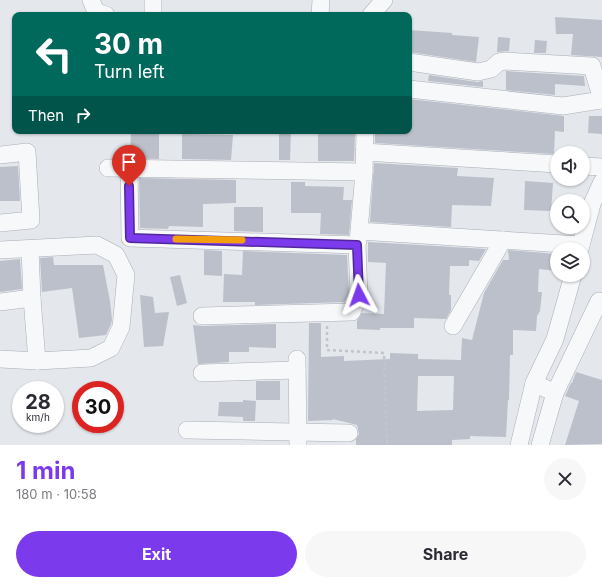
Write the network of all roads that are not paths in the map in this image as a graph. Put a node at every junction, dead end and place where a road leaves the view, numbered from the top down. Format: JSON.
{"nodes":[{"id":1,"x":91,"y":0,"type":"edge"},
{"id":2,"x":153,"y":0,"type":"edge"},
{"id":3,"x":321,"y":0,"type":"edge"},
{"id":4,"x":384,"y":0,"type":"edge"},
{"id":5,"x":96,"y":12,"type":"edge"},
{"id":6,"x":154,"y":12,"type":"edge"},
{"id":7,"x":320,"y":12,"type":"edge"},
{"id":8,"x":374,"y":12,"type":"edge"},
{"id":9,"x":412,"y":62,"type":"edge"},
{"id":10,"x":412,"y":89,"type":"edge"},
{"id":11,"x":602,"y":100,"type":"edge"},
{"id":12,"x":365,"y":134,"type":"edge"},
{"id":13,"x":364,"y":152,"type":"junction"},
{"id":14,"x":0,"y":155,"type":"edge"},
{"id":15,"x":550,"y":164,"type":"edge"},
{"id":16,"x":590,"y":166,"type":"edge"},
{"id":17,"x":602,"y":167,"type":"edge"},
{"id":18,"x":108,"y":168,"type":"dead end"},
{"id":19,"x":129,"y":169,"type":"junction"},
{"id":20,"x":364,"y":172,"type":"junction"},
{"id":21,"x":602,"y":182,"type":"edge"},
{"id":22,"x":0,"y":223,"type":"edge"},
{"id":23,"x":358,"y":238,"type":"junction"},
{"id":24,"x":503,"y":240,"type":"junction"},
{"id":25,"x":581,"y":242,"type":"edge"},
{"id":26,"x":550,"y":244,"type":"edge"},
{"id":27,"x":30,"y":249,"type":"junction"},
{"id":28,"x":0,"y":250,"type":"edge"},
{"id":29,"x":571,"y":282,"type":"edge"},
{"id":30,"x":32,"y":298,"type":"junction"},
{"id":31,"x":601,"y":301,"type":"edge"},
{"id":32,"x":0,"y":302,"type":"edge"},
{"id":33,"x":202,"y":316,"type":"dead end"},
{"id":34,"x":453,"y":326,"type":"dead end"},
{"id":35,"x":0,"y":359,"type":"edge"},
{"id":36,"x":37,"y":361,"type":"junction"},
{"id":37,"x":202,"y":373,"type":"dead end"},
{"id":38,"x":534,"y":383,"type":"junction"},
{"id":39,"x":555,"y":393,"type":"junction"},
{"id":40,"x":187,"y":430,"type":"dead end"},
{"id":41,"x":349,"y":433,"type":"dead end"},
{"id":42,"x":298,"y":438,"type":"edge"},
{"id":43,"x":519,"y":445,"type":"edge"},
{"id":44,"x":540,"y":445,"type":"edge"}],
"edges":[{"from":1,"to":5,"type":"street"},
{"from":2,"to":6,"type":"street"},
{"from":3,"to":7,"type":"street"},
{"from":4,"to":8,"type":"street"},
{"from":9,"to":11,"type":"street"},
{"from":10,"to":11,"type":"street"},
{"from":12,"to":13,"type":"street"},
{"from":13,"to":15,"type":"street"},
{"from":13,"to":20,"type":"street"},
{"from":14,"to":22,"type":"street"},
{"from":16,"to":17,"type":"street"},
{"from":18,"to":19,"type":"street"},
{"from":19,"to":20,"type":"street"},
{"from":19,"to":23,"type":"street"},
{"from":20,"to":23,"type":"street"},
{"from":21,"to":25,"type":"street"},
{"from":23,"to":24,"type":"street"},
{"from":23,"to":33,"type":"street"},
{"from":24,"to":26,"type":"street"},
{"from":24,"to":34,"type":"street"},
{"from":27,"to":28,"type":"street"},
{"from":27,"to":30,"type":"street"},
{"from":27,"to":36,"type":"street"},
{"from":29,"to":38,"type":"street"},
{"from":30,"to":32,"type":"street"},
{"from":30,"to":36,"type":"street"},
{"from":31,"to":39,"type":"street"},
{"from":35,"to":36,"type":"street"},
{"from":37,"to":42,"type":"street"},
{"from":38,"to":39,"type":"street"},
{"from":38,"to":43,"type":"street"},
{"from":39,"to":44,"type":"street"},
{"from":40,"to":42,"type":"street"},
{"from":41,"to":42,"type":"street"}]}
